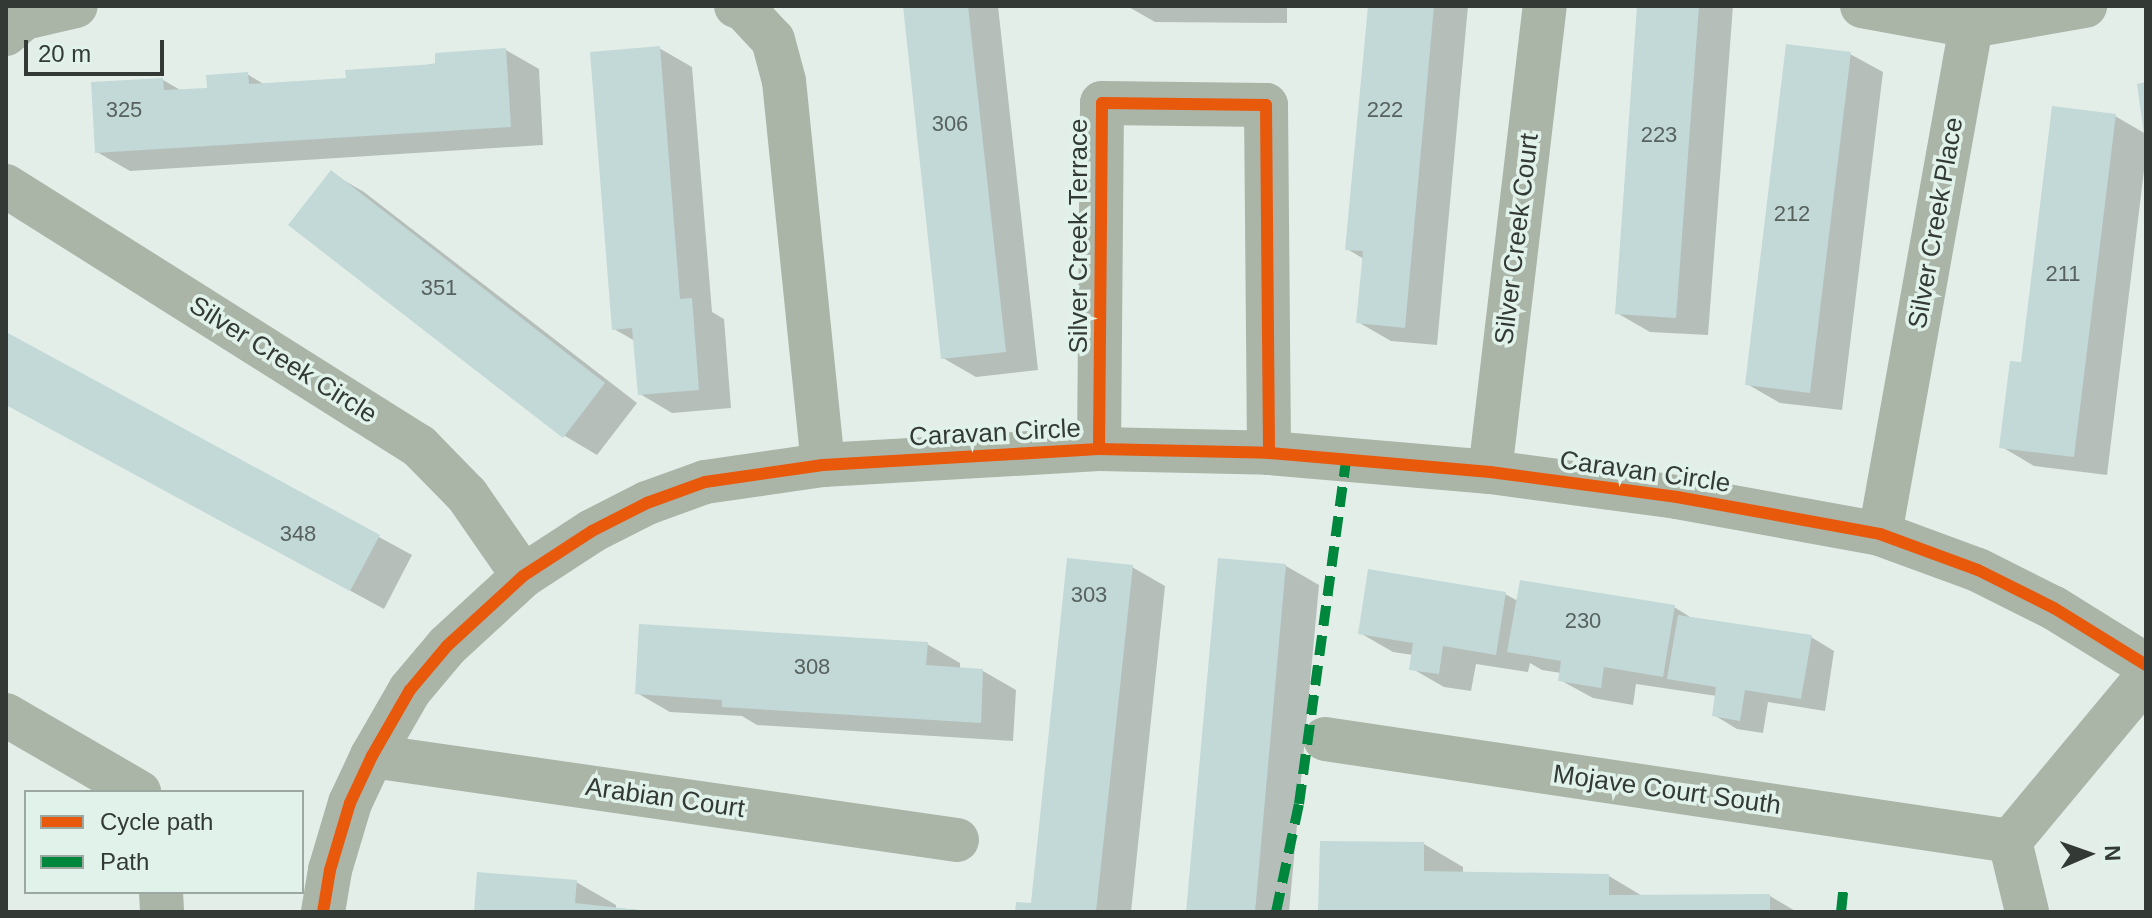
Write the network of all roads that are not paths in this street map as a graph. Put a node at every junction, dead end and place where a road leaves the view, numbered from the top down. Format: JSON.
{"nodes":[{"id":1,"x":76,"y":6,"type":"edge"},
{"id":2,"x":736,"y":6,"type":"edge"},
{"id":3,"x":1545,"y":6,"type":"edge"},
{"id":4,"x":1862,"y":6,"type":"edge"},
{"id":5,"x":2085,"y":6,"type":"edge"},
{"id":6,"x":1971,"y":26,"type":"junction"},
{"id":7,"x":6,"y":34,"type":"edge"},
{"id":8,"x":6,"y":186,"type":"edge"},
{"id":9,"x":1099,"y":449,"type":"junction"},
{"id":10,"x":1269,"y":453,"type":"junction"},
{"id":11,"x":823,"y":465,"type":"junction"},
{"id":12,"x":1490,"y":472,"type":"junction"},
{"id":13,"x":1880,"y":534,"type":"junction"},
{"id":14,"x":523,"y":576,"type":"junction"},
{"id":15,"x":2146,"y":665,"type":"edge"},
{"id":16,"x":2146,"y":678,"type":"edge"},
{"id":17,"x":6,"y":715,"type":"edge"},
{"id":18,"x":1325,"y":739,"type":"dead end"},
{"id":19,"x":372,"y":756,"type":"junction"},
{"id":20,"x":136,"y":790,"type":"edge"},
{"id":21,"x":957,"y":840,"type":"dead end"},
{"id":22,"x":2010,"y":841,"type":"junction"},
{"id":23,"x":323,"y":912,"type":"edge"},
{"id":24,"x":2027,"y":912,"type":"edge"}],
"edges":[{"from":1,"to":7,"type":"street"},
{"from":2,"to":11,"type":"street"},
{"from":3,"to":12,"type":"street","name":"Silver Creek Court"},
{"from":4,"to":6,"type":"street"},
{"from":5,"to":6,"type":"street"},
{"from":6,"to":13,"type":"street","name":"Silver Creek Place"},
{"from":8,"to":14,"type":"street","name":"Silver Creek Circle"},
{"from":9,"to":10,"type":"street","name":"Caravan Circle"},
{"from":9,"to":10,"type":"street","name":"Silver Creek Terrace"},
{"from":9,"to":11,"type":"street","name":"Caravan Circle"},
{"from":10,"to":12,"type":"street","name":"Caravan Circle"},
{"from":11,"to":14,"type":"street","name":"Caravan Circle"},
{"from":12,"to":13,"type":"street","name":"Caravan Circle"},
{"from":13,"to":15,"type":"street","name":"Caravan Circle"},
{"from":14,"to":19,"type":"street","name":"Caravan Circle"},
{"from":16,"to":22,"type":"street"},
{"from":17,"to":20,"type":"street"},
{"from":18,"to":22,"type":"street","name":"Mojave Court South"},
{"from":19,"to":21,"type":"street","name":"Arabian Court"},
{"from":19,"to":23,"type":"street","name":"Caravan Circle"},
{"from":22,"to":24,"type":"street"}]}
